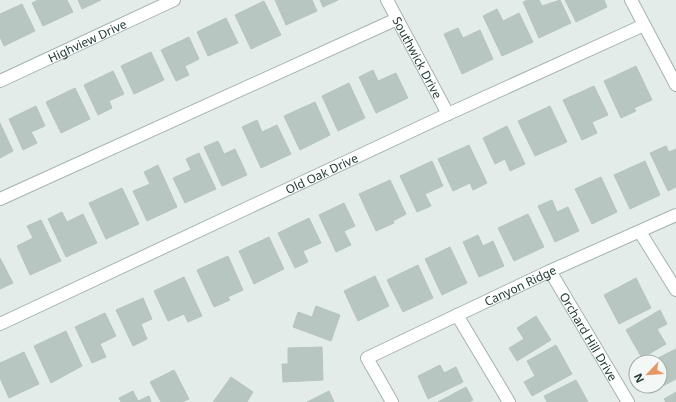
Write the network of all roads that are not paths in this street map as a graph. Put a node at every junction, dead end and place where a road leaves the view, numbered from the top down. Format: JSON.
{"nodes":[{"id":1,"x":174,"y":0,"type":"edge"},
{"id":2,"x":387,"y":0,"type":"edge"},
{"id":3,"x":631,"y":0,"type":"edge"},
{"id":4,"x":397,"y":19,"type":"junction"},
{"id":5,"x":644,"y":25,"type":"junction"},
{"id":6,"x":0,"y":81,"type":"edge"},
{"id":7,"x":676,"y":85,"type":"edge"},
{"id":8,"x":448,"y":114,"type":"junction"},
{"id":9,"x":0,"y":200,"type":"edge"},
{"id":10,"x":676,"y":216,"type":"edge"},
{"id":11,"x":640,"y":232,"type":"junction"},
{"id":12,"x":550,"y":271,"type":"junction"},
{"id":13,"x":676,"y":290,"type":"edge"},
{"id":14,"x":457,"y":315,"type":"junction"},
{"id":15,"x":0,"y":324,"type":"edge"},
{"id":16,"x":392,"y":402,"type":"edge"},
{"id":17,"x":509,"y":402,"type":"edge"},
{"id":18,"x":628,"y":402,"type":"edge"}],
"edges":[{"from":1,"to":6,"type":"street","name":"Highview Drive"},
{"from":2,"to":4,"type":"street","name":"Southwick Drive"},
{"from":3,"to":5,"type":"street"},
{"from":4,"to":8,"type":"street","name":"Southwick Drive"},
{"from":4,"to":9,"type":"street"},
{"from":5,"to":7,"type":"street"},
{"from":5,"to":8,"type":"street","name":"Old Oak Drive"},
{"from":8,"to":15,"type":"street","name":"Old Oak Drive"},
{"from":10,"to":11,"type":"street","name":"Canyon Ridge"},
{"from":11,"to":12,"type":"street","name":"Canyon Ridge"},
{"from":11,"to":13,"type":"street"},
{"from":12,"to":14,"type":"street","name":"Canyon Ridge"},
{"from":12,"to":18,"type":"street","name":"Orchard Hill Drive"},
{"from":14,"to":16,"type":"street","name":"Canyon Ridge"},
{"from":14,"to":17,"type":"street"}]}
